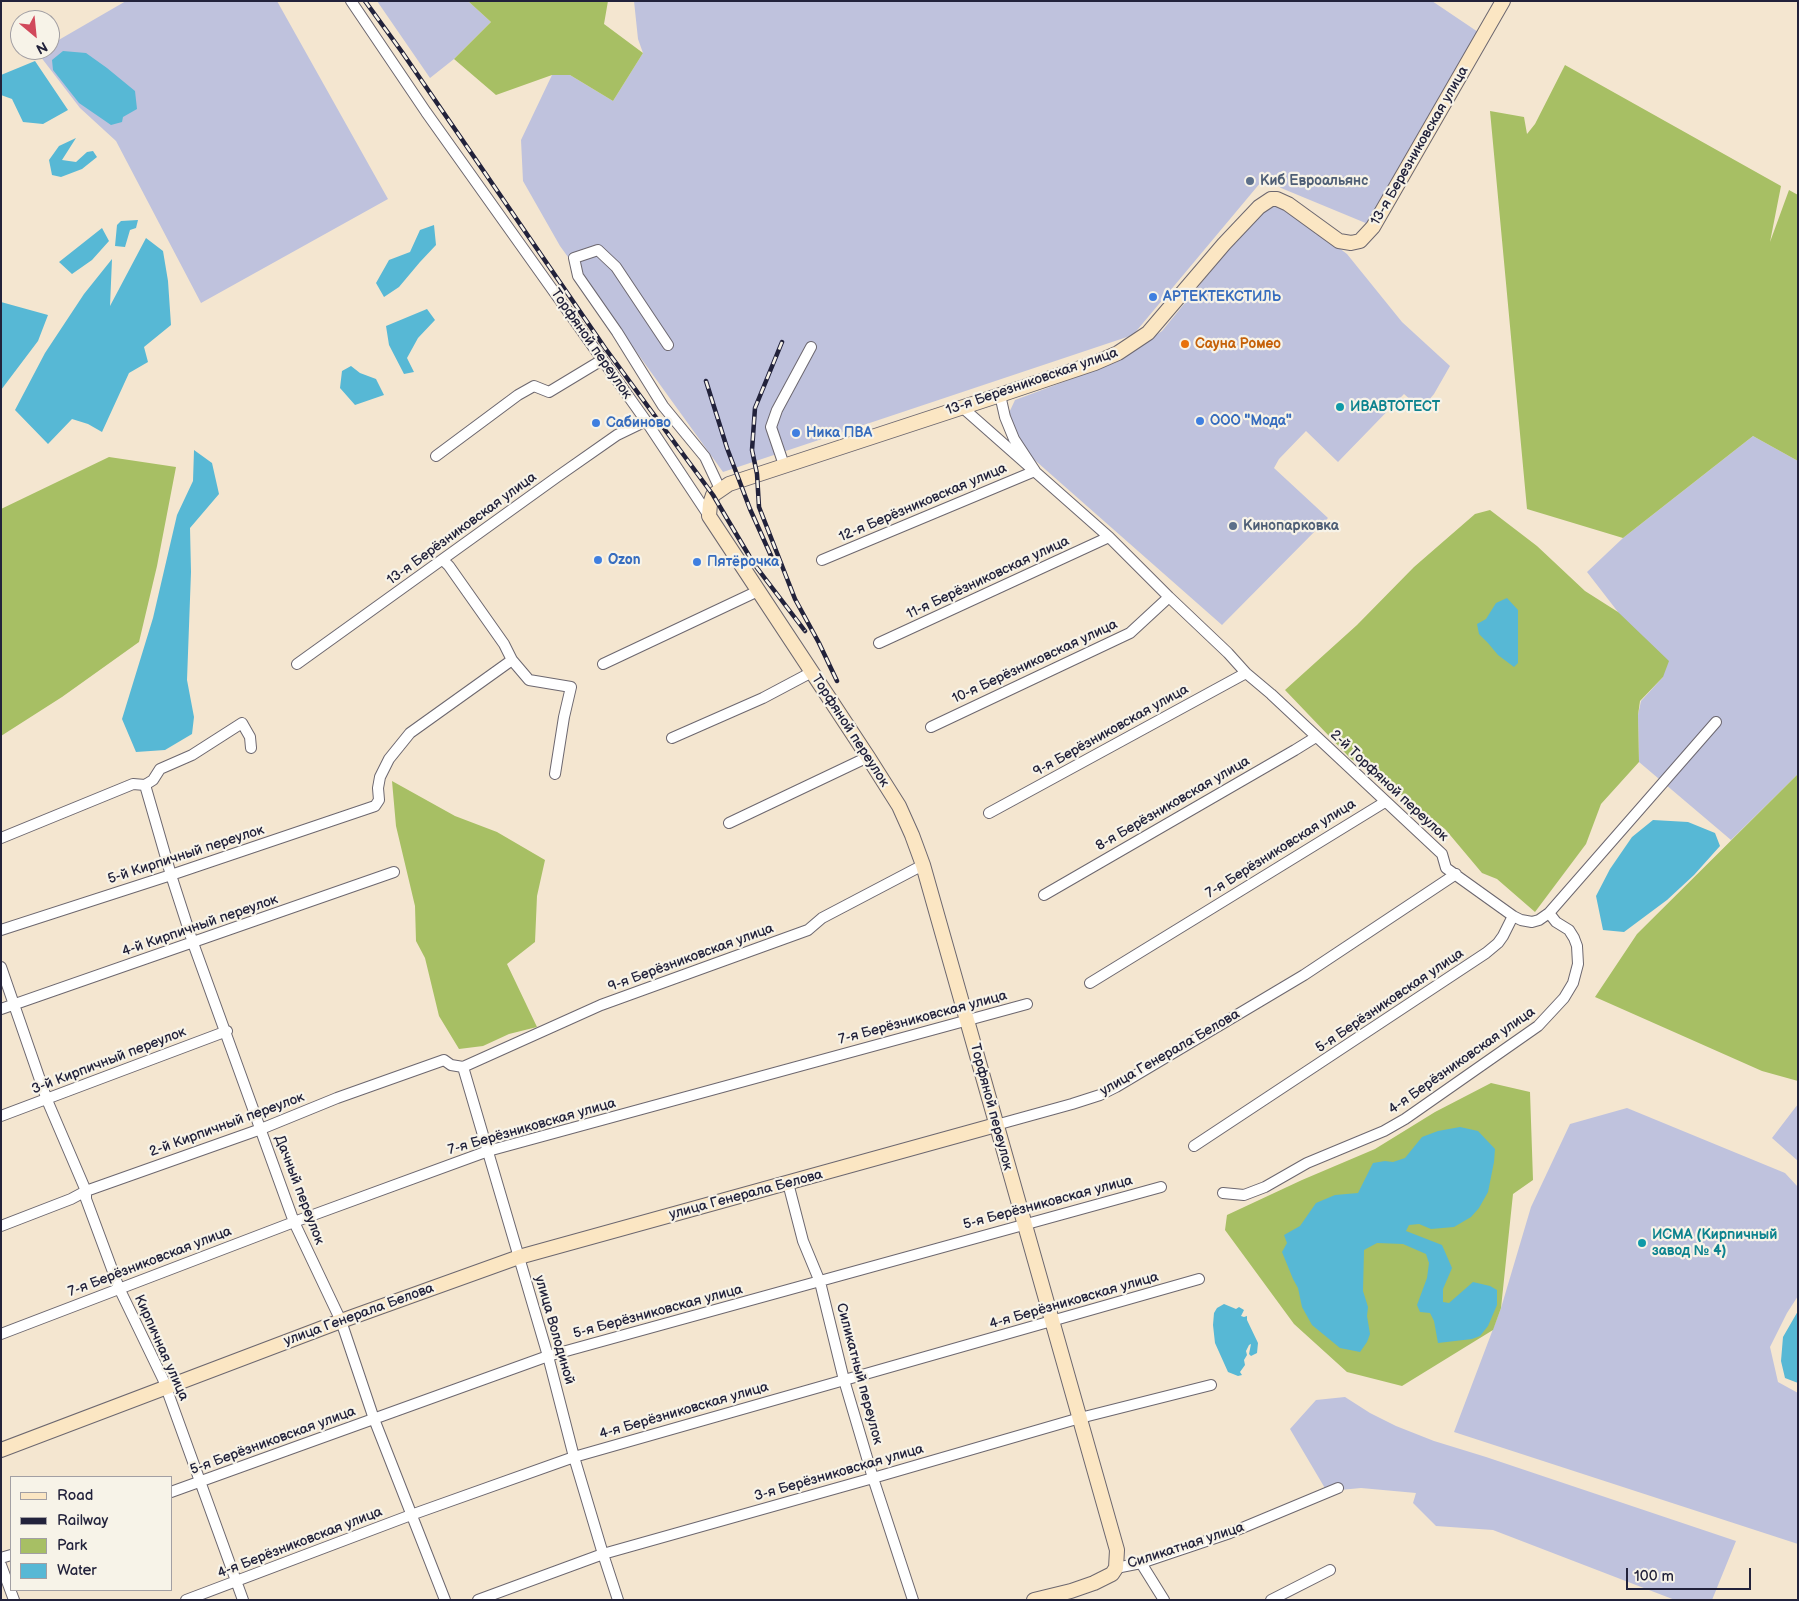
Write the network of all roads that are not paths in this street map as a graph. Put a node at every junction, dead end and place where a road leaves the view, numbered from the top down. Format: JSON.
{"nodes":[{"id":1,"x":351,"y":1,"type":"edge"},
{"id":2,"x":1503,"y":1,"type":"edge"},
{"id":3,"x":668,"y":346,"type":"dead end"},
{"id":4,"x":811,"y":347,"type":"dead end"},
{"id":5,"x":602,"y":360,"type":"junction"},
{"id":6,"x":1000,"y":395,"type":"junction"},
{"id":7,"x":963,"y":408,"type":"junction"},
{"id":8,"x":646,"y":421,"type":"junction"},
{"id":9,"x":436,"y":456,"type":"dead end"},
{"id":10,"x":784,"y":465,"type":"junction"},
{"id":11,"x":1035,"y":471,"type":"junction"},
{"id":12,"x":720,"y":489,"type":"junction"},
{"id":13,"x":709,"y":516,"type":"junction"},
{"id":14,"x":1109,"y":538,"type":"junction"},
{"id":15,"x":443,"y":560,"type":"junction"},
{"id":16,"x":822,"y":560,"type":"dead end"},
{"id":17,"x":758,"y":591,"type":"junction"},
{"id":18,"x":1169,"y":597,"type":"junction"},
{"id":19,"x":879,"y":643,"type":"dead end"},
{"id":20,"x":512,"y":660,"type":"junction"},
{"id":21,"x":297,"y":664,"type":"dead end"},
{"id":22,"x":603,"y":664,"type":"dead end"},
{"id":23,"x":812,"y":672,"type":"junction"},
{"id":24,"x":1246,"y":673,"type":"junction"},
{"id":25,"x":1716,"y":722,"type":"dead end"},
{"id":26,"x":931,"y":727,"type":"dead end"},
{"id":27,"x":1316,"y":737,"type":"junction"},
{"id":28,"x":672,"y":738,"type":"dead end"},
{"id":29,"x":251,"y":748,"type":"dead end"},
{"id":30,"x":868,"y":756,"type":"junction"},
{"id":31,"x":555,"y":774,"type":"dead end"},
{"id":32,"x":145,"y":785,"type":"junction"},
{"id":33,"x":1386,"y":802,"type":"junction"},
{"id":34,"x":989,"y":813,"type":"dead end"},
{"id":35,"x":729,"y":823,"type":"dead end"},
{"id":36,"x":1,"y":838,"type":"edge"},
{"id":37,"x":923,"y":865,"type":"junction"},
{"id":38,"x":394,"y":872,"type":"dead end"},
{"id":39,"x":1456,"y":874,"type":"junction"},
{"id":40,"x":171,"y":876,"type":"junction"},
{"id":41,"x":1044,"y":894,"type":"dead end"},
{"id":42,"x":1549,"y":913,"type":"junction"},
{"id":43,"x":1513,"y":916,"type":"junction"},
{"id":44,"x":1,"y":930,"type":"edge"},
{"id":45,"x":194,"y":943,"type":"junction"},
{"id":46,"x":1,"y":967,"type":"edge"},
{"id":47,"x":1090,"y":983,"type":"dead end"},
{"id":48,"x":1027,"y":1004,"type":"dead end"},
{"id":49,"x":14,"y":1005,"type":"junction"},
{"id":50,"x":1,"y":1010,"type":"edge"},
{"id":51,"x":968,"y":1020,"type":"junction"},
{"id":52,"x":226,"y":1031,"type":"junction"},
{"id":53,"x":463,"y":1067,"type":"junction"},
{"id":54,"x":47,"y":1100,"type":"junction"},
{"id":55,"x":1,"y":1116,"type":"edge"},
{"id":56,"x":996,"y":1125,"type":"junction"},
{"id":57,"x":261,"y":1129,"type":"junction"},
{"id":58,"x":1194,"y":1146,"type":"dead end"},
{"id":59,"x":488,"y":1151,"type":"junction"},
{"id":60,"x":788,"y":1183,"type":"junction"},
{"id":61,"x":1161,"y":1187,"type":"dead end"},
{"id":62,"x":86,"y":1191,"type":"junction"},
{"id":63,"x":1223,"y":1193,"type":"dead end"},
{"id":64,"x":294,"y":1222,"type":"junction"},
{"id":65,"x":1024,"y":1224,"type":"junction"},
{"id":66,"x":1,"y":1226,"type":"edge"},
{"id":67,"x":519,"y":1257,"type":"junction"},
{"id":68,"x":1199,"y":1279,"type":"dead end"},
{"id":69,"x":820,"y":1282,"type":"junction"},
{"id":70,"x":120,"y":1288,"type":"junction"},
{"id":71,"x":341,"y":1321,"type":"junction"},
{"id":72,"x":1052,"y":1322,"type":"junction"},
{"id":73,"x":1,"y":1334,"type":"edge"},
{"id":74,"x":548,"y":1356,"type":"junction"},
{"id":75,"x":844,"y":1380,"type":"junction"},
{"id":76,"x":1211,"y":1385,"type":"dead end"},
{"id":77,"x":166,"y":1388,"type":"junction"},
{"id":78,"x":1080,"y":1418,"type":"junction"},
{"id":79,"x":374,"y":1419,"type":"junction"},
{"id":80,"x":1,"y":1450,"type":"edge"},
{"id":81,"x":574,"y":1457,"type":"junction"},
{"id":82,"x":874,"y":1478,"type":"junction"},
{"id":83,"x":200,"y":1481,"type":"junction"},
{"id":84,"x":1338,"y":1488,"type":"dead end"},
{"id":85,"x":172,"y":1492,"type":"edge"},
{"id":86,"x":412,"y":1515,"type":"junction"},
{"id":87,"x":603,"y":1554,"type":"junction"},
{"id":88,"x":1141,"y":1563,"type":"junction"},
{"id":89,"x":1,"y":1565,"type":"edge"},
{"id":90,"x":1116,"y":1568,"type":"junction"},
{"id":91,"x":1330,"y":1570,"type":"dead end"},
{"id":92,"x":237,"y":1582,"type":"junction"},
{"id":93,"x":10,"y":1589,"type":"edge"},
{"id":94,"x":186,"y":1600,"type":"edge"},
{"id":95,"x":243,"y":1600,"type":"edge"},
{"id":96,"x":445,"y":1600,"type":"edge"},
{"id":97,"x":478,"y":1600,"type":"edge"},
{"id":98,"x":618,"y":1600,"type":"edge"},
{"id":99,"x":913,"y":1600,"type":"edge"},
{"id":100,"x":1034,"y":1600,"type":"edge"},
{"id":101,"x":1164,"y":1600,"type":"edge"},
{"id":102,"x":1271,"y":1600,"type":"edge"}],
"edges":[{"from":1,"to":5,"type":"street","name":"Торфяной переулок"},
{"from":2,"to":6,"type":"street","name":"13-я Березниковская улица"},
{"from":3,"to":12,"type":"street"},
{"from":4,"to":10,"type":"street"},
{"from":5,"to":8,"type":"street","name":"Торфяной переулок"},
{"from":5,"to":9,"type":"street"},
{"from":6,"to":7,"type":"street","name":"13-я Березниковская улица"},
{"from":6,"to":11,"type":"street","name":"2-й Торфяной переулок"},
{"from":7,"to":10,"type":"street","name":"13-я Березниковская улица"},
{"from":7,"to":11,"type":"street","name":"2-й Торфяной переулок"},
{"from":8,"to":13,"type":"street","name":"Торфяной переулок"},
{"from":8,"to":15,"type":"street","name":"13-я Берёзниковская улица"},
{"from":10,"to":12,"type":"street","name":"13-я Березниковская улица"},
{"from":11,"to":14,"type":"street","name":"2-й Торфяной переулок"},
{"from":11,"to":16,"type":"street","name":"12-я Берёзниковская улица"},
{"from":12,"to":13,"type":"street"},
{"from":13,"to":17,"type":"street","name":"Торфяной переулок"},
{"from":14,"to":18,"type":"street","name":"2-й Торфяной переулок"},
{"from":14,"to":19,"type":"street","name":"11-я Берёзниковская улица"},
{"from":15,"to":20,"type":"street"},
{"from":15,"to":21,"type":"street","name":"13-я Берёзниковская улица"},
{"from":17,"to":22,"type":"street"},
{"from":17,"to":23,"type":"street","name":"Торфяной переулок"},
{"from":18,"to":24,"type":"street","name":"2-й Торфяной переулок"},
{"from":18,"to":26,"type":"street","name":"10-я Берёзниковская улица"},
{"from":20,"to":31,"type":"street"},
{"from":20,"to":40,"type":"street","name":"5-й Кирпичный переулок"},
{"from":23,"to":28,"type":"street"},
{"from":23,"to":30,"type":"street","name":"Торфяной переулок"},
{"from":24,"to":27,"type":"street","name":"2-й Торфяной переулок"},
{"from":24,"to":34,"type":"street","name":"9-я Берёзниковская улица"},
{"from":25,"to":42,"type":"street","name":"2-й Торфяной переулок"},
{"from":27,"to":33,"type":"street","name":"2-й Торфяной переулок"},
{"from":27,"to":41,"type":"street","name":"8-я Берёзниковская улица"},
{"from":29,"to":32,"type":"street"},
{"from":30,"to":35,"type":"street"},
{"from":30,"to":37,"type":"street","name":"Торфяной переулок"},
{"from":32,"to":36,"type":"street"},
{"from":32,"to":40,"type":"street","name":"Дачный переулок"},
{"from":33,"to":39,"type":"street","name":"2-й Торфяной переулок"},
{"from":33,"to":47,"type":"street","name":"7-я Берёзниковская улица"},
{"from":37,"to":51,"type":"street","name":"Торфяной переулок"},
{"from":37,"to":53,"type":"street","name":"9-я Берёзниковская улица"},
{"from":38,"to":45,"type":"street","name":"4-й Кирпичный переулок"},
{"from":39,"to":43,"type":"street","name":"2-й Торфяной переулок"},
{"from":39,"to":56,"type":"street","name":"улица Генерала Белова"},
{"from":40,"to":44,"type":"street","name":"5-й Кирпичный переулок"},
{"from":40,"to":45,"type":"street","name":"Дачный переулок"},
{"from":42,"to":43,"type":"street","name":"2-й Торфяной переулок"},
{"from":42,"to":63,"type":"street","name":"4-я Берёзниковская улица"},
{"from":43,"to":58,"type":"street","name":"5-я Берёзниковская улица"},
{"from":45,"to":49,"type":"street","name":"4-й Кирпичный переулок"},
{"from":45,"to":52,"type":"street","name":"Дачный переулок"},
{"from":46,"to":49,"type":"street","name":"Кирпичная улица"},
{"from":48,"to":51,"type":"street","name":"7-я Берёзниковская улица"},
{"from":49,"to":50,"type":"street","name":"4-й Кирпичный переулок"},
{"from":49,"to":54,"type":"street","name":"Кирпичная улица"},
{"from":51,"to":56,"type":"street","name":"Торфяной переулок"},
{"from":51,"to":59,"type":"street","name":"7-я Берёзниковская улица"},
{"from":52,"to":54,"type":"street","name":"3-й Кирпичный переулок"},
{"from":52,"to":57,"type":"street","name":"Дачный переулок"},
{"from":53,"to":57,"type":"street","name":"2-й Кирпичный переулок"},
{"from":53,"to":59,"type":"street","name":"улица Володиной"},
{"from":54,"to":55,"type":"street","name":"3-й Кирпичный переулок"},
{"from":54,"to":62,"type":"street","name":"Кирпичная улица"},
{"from":56,"to":60,"type":"street","name":"улица Генерала Белова"},
{"from":56,"to":65,"type":"street","name":"Торфяной переулок"},
{"from":57,"to":62,"type":"street","name":"2-й Кирпичный переулок"},
{"from":57,"to":64,"type":"street","name":"Дачный переулок"},
{"from":59,"to":64,"type":"street","name":"7-я Берёзниковская улица"},
{"from":59,"to":67,"type":"street","name":"улица Володиной"},
{"from":60,"to":67,"type":"street","name":"улица Генерала Белова"},
{"from":60,"to":69,"type":"street","name":"Силикатный переулок"},
{"from":61,"to":65,"type":"street","name":"5-я Берёзниковская улица"},
{"from":62,"to":66,"type":"street","name":"2-й Кирпичный переулок"},
{"from":62,"to":70,"type":"street","name":"Кирпичная улица"},
{"from":64,"to":70,"type":"street","name":"7-я Берёзниковская улица"},
{"from":64,"to":71,"type":"street","name":"Дачный переулок"},
{"from":65,"to":69,"type":"street","name":"5-я Берёзниковская улица"},
{"from":65,"to":72,"type":"street","name":"Торфяной переулок"},
{"from":67,"to":71,"type":"street","name":"улица Генерала Белова"},
{"from":67,"to":74,"type":"street","name":"улица Володиной"},
{"from":68,"to":72,"type":"street","name":"4-я Берёзниковская улица"},
{"from":69,"to":74,"type":"street","name":"5-я Берёзниковская улица"},
{"from":69,"to":75,"type":"street","name":"Силикатный переулок"},
{"from":70,"to":73,"type":"street","name":"7-я Берёзниковская улица"},
{"from":70,"to":77,"type":"street","name":"Кирпичная улица"},
{"from":71,"to":77,"type":"street","name":"улица Генерала Белова"},
{"from":71,"to":79,"type":"street","name":"Дачный переулок"},
{"from":72,"to":75,"type":"street","name":"4-я Берёзниковская улица"},
{"from":72,"to":78,"type":"street","name":"Торфяной переулок"},
{"from":74,"to":79,"type":"street","name":"5-я Берёзниковская улица"},
{"from":74,"to":81,"type":"street","name":"улица Володиной"},
{"from":75,"to":81,"type":"street","name":"4-я Берёзниковская улица"},
{"from":75,"to":82,"type":"street","name":"Силикатный переулок"},
{"from":76,"to":78,"type":"street","name":"3-я Берёзниковская улица"},
{"from":77,"to":80,"type":"street","name":"улица Генерала Белова"},
{"from":77,"to":83,"type":"street","name":"Кирпичная улица"},
{"from":78,"to":82,"type":"street","name":"3-я Берёзниковская улица"},
{"from":78,"to":90,"type":"street","name":"Торфяной переулок"},
{"from":79,"to":83,"type":"street","name":"5-я Берёзниковская улица"},
{"from":79,"to":86,"type":"street","name":"Дачный переулок"},
{"from":81,"to":86,"type":"street","name":"4-я Берёзниковская улица"},
{"from":81,"to":87,"type":"street","name":"улица Володиной"},
{"from":82,"to":87,"type":"street","name":"3-я Берёзниковская улица"},
{"from":82,"to":99,"type":"street","name":"Силикатный переулок"},
{"from":83,"to":85,"type":"street","name":"5-я Берёзниковская улица"},
{"from":83,"to":92,"type":"street","name":"Кирпичная улица"},
{"from":84,"to":88,"type":"street","name":"Силикатная улица"},
{"from":86,"to":92,"type":"street","name":"4-я Берёзниковская улица"},
{"from":86,"to":96,"type":"street","name":"Дачный переулок"},
{"from":87,"to":97,"type":"street","name":"3-я Берёзниковская улица"},
{"from":87,"to":98,"type":"street","name":"улица Володиной"},
{"from":88,"to":90,"type":"street","name":"Силикатная улица"},
{"from":88,"to":101,"type":"street"},
{"from":89,"to":93,"type":"street"},
{"from":90,"to":100,"type":"street","name":"Силикатная улица"},
{"from":91,"to":102,"type":"street"},
{"from":92,"to":94,"type":"street","name":"4-я Берёзниковская улица"},
{"from":92,"to":95,"type":"street","name":"Кирпичная улица"}]}
